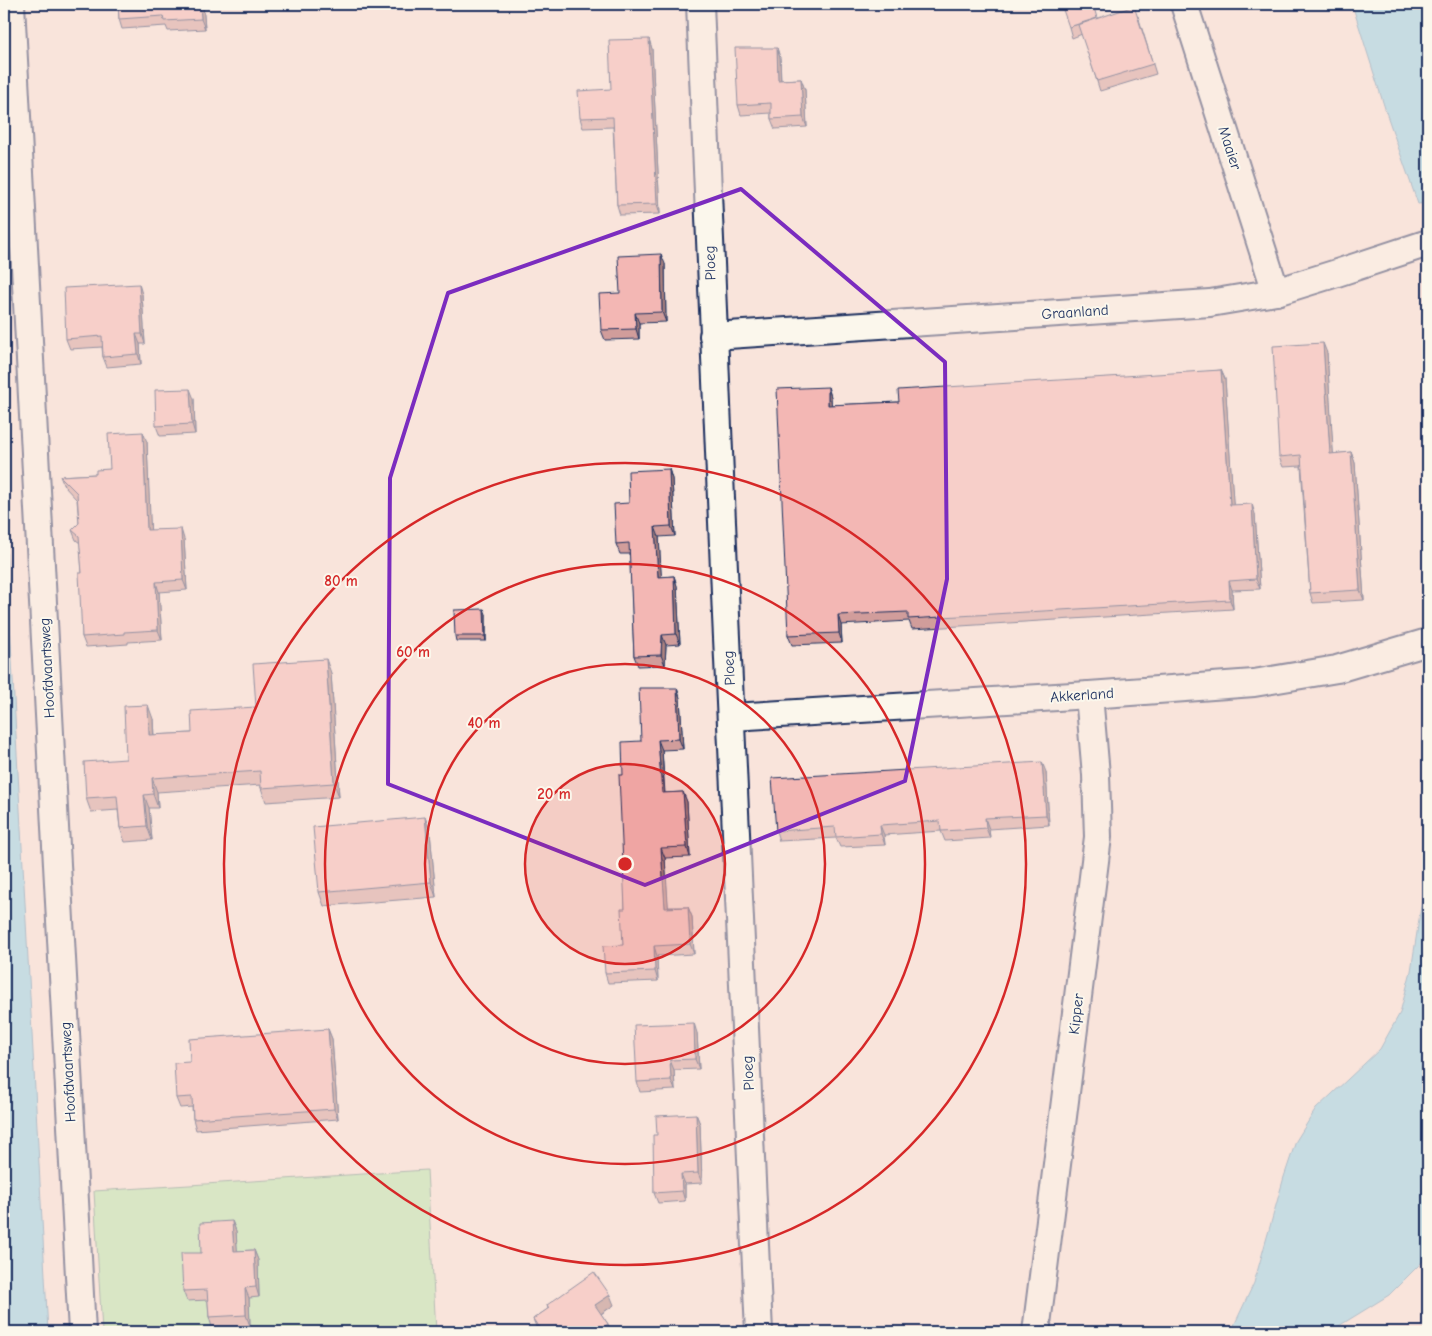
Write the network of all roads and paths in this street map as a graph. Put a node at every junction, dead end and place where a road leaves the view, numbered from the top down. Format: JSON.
{"nodes":[{"id":1,"x":12,"y":4,"type":"edge"},
{"id":2,"x":700,"y":4,"type":"edge"},
{"id":3,"x":1184,"y":4,"type":"edge"},
{"id":4,"x":1428,"y":243,"type":"edge"},
{"id":5,"x":1276,"y":292,"type":"junction"},
{"id":6,"x":713,"y":336,"type":"junction"},
{"id":7,"x":1428,"y":642,"type":"edge"},
{"id":8,"x":1090,"y":695,"type":"junction"},
{"id":9,"x":732,"y":717,"type":"junction"},
{"id":10,"x":82,"y":1332,"type":"edge"},
{"id":11,"x":760,"y":1332,"type":"edge"},
{"id":12,"x":1036,"y":1332,"type":"edge"}],
"edges":[{"from":1,"to":10,"type":"street","name":"Hoofdvaartsweg"},
{"from":2,"to":6,"type":"street","name":"Ploeg"},
{"from":3,"to":5,"type":"street","name":"Maaier"},
{"from":4,"to":5,"type":"street","name":"Graanland"},
{"from":5,"to":6,"type":"street","name":"Graanland"},
{"from":6,"to":9,"type":"street","name":"Ploeg"},
{"from":7,"to":8,"type":"street","name":"Akkerland"},
{"from":8,"to":9,"type":"street","name":"Akkerland"},
{"from":8,"to":12,"type":"street","name":"Kipper"},
{"from":9,"to":11,"type":"street","name":"Ploeg"}]}
